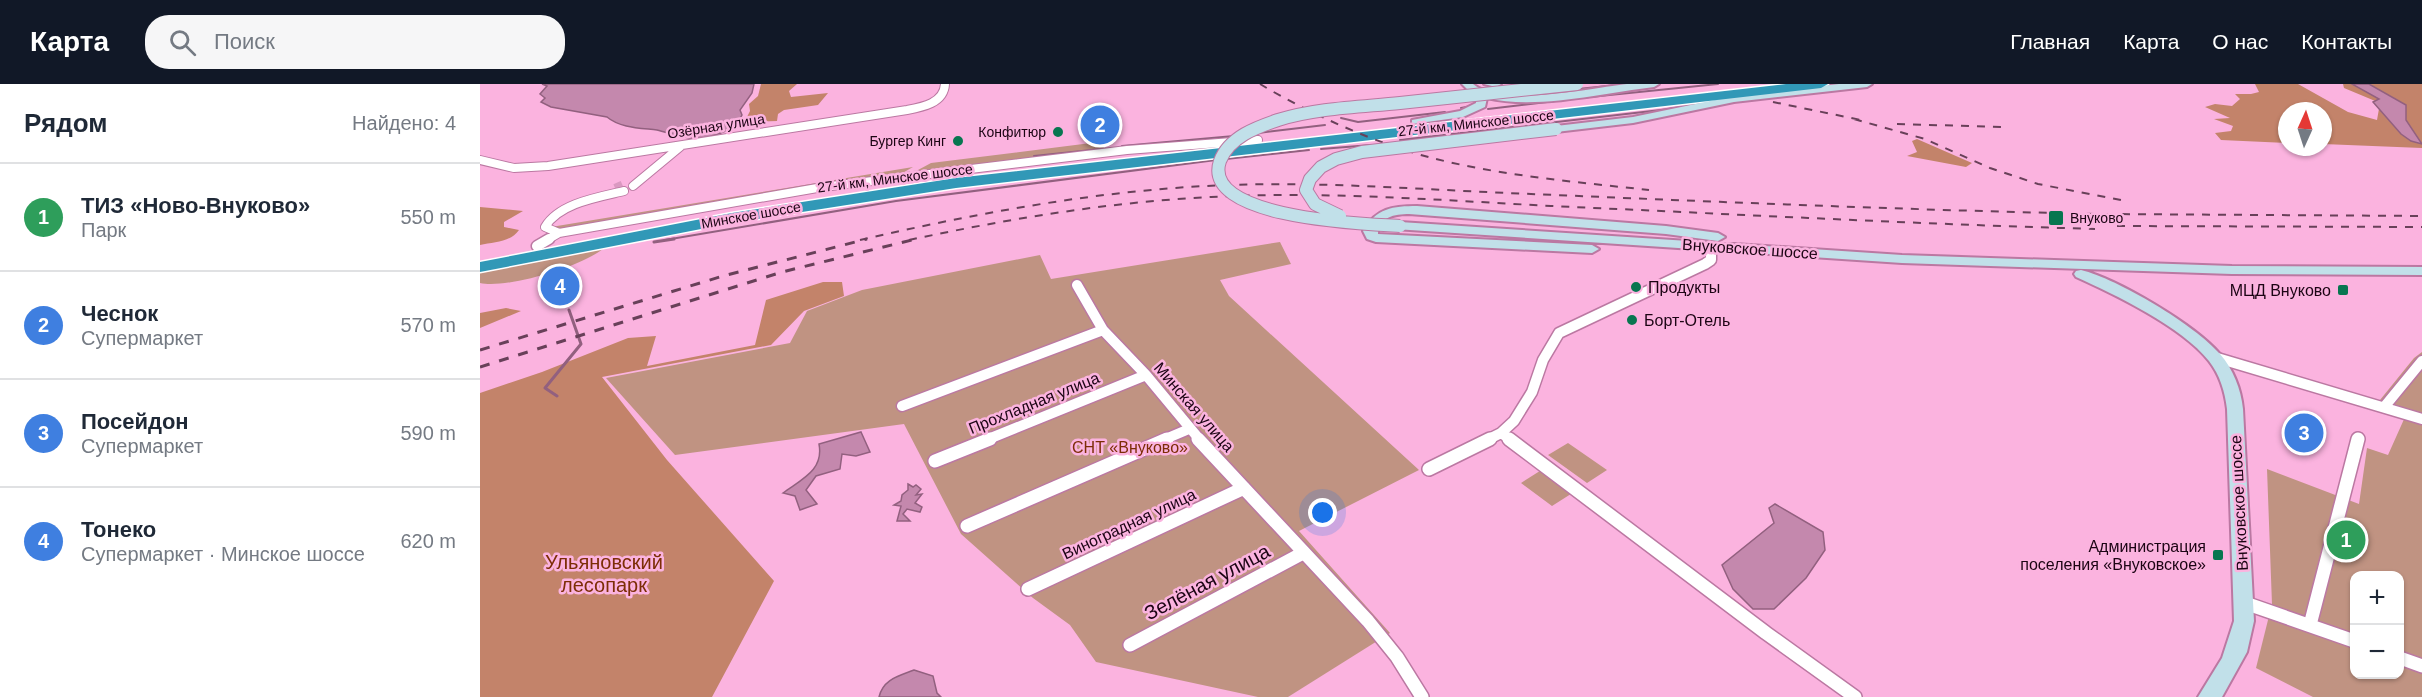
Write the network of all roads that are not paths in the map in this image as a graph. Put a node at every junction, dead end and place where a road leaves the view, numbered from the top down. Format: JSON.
{"nodes":[{"id":1,"x":945,"y":84,"type":"edge"},
{"id":2,"x":1467,"y":84,"type":"edge"},
{"id":3,"x":1489,"y":84,"type":"edge"},
{"id":4,"x":1496,"y":84,"type":"edge"},
{"id":5,"x":1577,"y":84,"type":"edge"},
{"id":6,"x":1654,"y":84,"type":"edge"},
{"id":7,"x":1754,"y":84,"type":"edge"},
{"id":8,"x":1821,"y":84,"type":"edge"},
{"id":9,"x":1867,"y":84,"type":"edge"},
{"id":10,"x":1478,"y":92,"type":"junction"},
{"id":11,"x":1416,"y":122,"type":"junction"},
{"id":12,"x":1258,"y":140,"type":"junction"},
{"id":13,"x":685,"y":145,"type":"junction"},
{"id":14,"x":650,"y":151,"type":"junction"},
{"id":15,"x":667,"y":157,"type":"junction"},
{"id":16,"x":1131,"y":158,"type":"junction"},
{"id":17,"x":480,"y":160,"type":"edge"},
{"id":18,"x":1400,"y":225,"type":"junction"},
{"id":19,"x":559,"y":233,"type":"junction"},
{"id":20,"x":1669,"y":244,"type":"junction"},
{"id":21,"x":537,"y":246,"type":"junction"},
{"id":22,"x":1711,"y":255,"type":"junction"},
{"id":23,"x":1833,"y":255,"type":"junction"},
{"id":24,"x":480,"y":257,"type":"edge"},
{"id":25,"x":1755,"y":257,"type":"junction"},
{"id":26,"x":480,"y":267,"type":"edge"},
{"id":27,"x":2422,"y":271,"type":"edge"},
{"id":28,"x":2104,"y":274,"type":"junction"},
{"id":29,"x":1077,"y":285,"type":"dead end"},
{"id":30,"x":1103,"y":330,"type":"junction"},
{"id":31,"x":2214,"y":357,"type":"junction"},
{"id":32,"x":2422,"y":361,"type":"edge"},
{"id":33,"x":1146,"y":375,"type":"junction"},
{"id":34,"x":902,"y":406,"type":"dead end"},
{"id":35,"x":2385,"y":406,"type":"junction"},
{"id":36,"x":2422,"y":419,"type":"edge"},
{"id":37,"x":1189,"y":429,"type":"junction"},
{"id":38,"x":1501,"y":433,"type":"junction"},
{"id":39,"x":2358,"y":438,"type":"dead end"},
{"id":40,"x":935,"y":461,"type":"dead end"},
{"id":41,"x":1429,"y":469,"type":"dead end"},
{"id":42,"x":1244,"y":488,"type":"junction"},
{"id":43,"x":967,"y":526,"type":"dead end"},
{"id":44,"x":1299,"y":548,"type":"junction"},
{"id":45,"x":1028,"y":589,"type":"dead end"},
{"id":46,"x":2245,"y":603,"type":"junction"},
{"id":47,"x":2310,"y":625,"type":"junction"},
{"id":48,"x":2350,"y":639,"type":"edge"},
{"id":49,"x":1130,"y":645,"type":"dead end"},
{"id":50,"x":2404,"y":659,"type":"edge"},
{"id":51,"x":2422,"y":666,"type":"edge"},
{"id":52,"x":1422,"y":697,"type":"edge"},
{"id":53,"x":1856,"y":697,"type":"edge"},
{"id":54,"x":2209,"y":697,"type":"edge"}],
"edges":[{"from":1,"to":13,"type":"street","name":"Озёрная улица"},
{"from":2,"to":10,"type":"main road"},
{"from":3,"to":4,"type":"main road"},
{"from":5,"to":18,"type":"main road","bridge":true},
{"from":6,"to":10,"type":"main road"},
{"from":7,"to":11,"type":"highway","name":"27-й км, Минское шоссе"},
{"from":8,"to":16,"type":"highway","name":"27-й км, Минское шоссе"},
{"from":9,"to":18,"type":"main road","bridge":true},
{"from":10,"to":11,"type":"main road"},
{"from":11,"to":12,"type":"highway","name":"27-й км, Минское шоссе"},
{"from":12,"to":16,"type":"highway","name":"27-й км, Минское шоссе"},
{"from":12,"to":19,"type":"street","name":"27-й км, Минское шоссе"},
{"from":13,"to":14,"type":"street","name":"Озёрная улица"},
{"from":13,"to":15,"type":"street"},
{"from":14,"to":15,"type":"street"},
{"from":14,"to":17,"type":"street","name":"Озёрная улица"},
{"from":15,"to":19,"type":"street"},
{"from":16,"to":21,"type":"highway","name":"Минское шоссе"},
{"from":16,"to":26,"type":"highway","name":"Минское шоссе"},
{"from":18,"to":20,"type":"main road"},
{"from":19,"to":21,"type":"street","name":"27-й км, Минское шоссе"},
{"from":20,"to":23,"type":"main road","name":"Внуковское шоссе"},
{"from":20,"to":25,"type":"main road","name":"Внуковское шоссе"},
{"from":21,"to":24,"type":"highway","name":"Минское шоссе"},
{"from":22,"to":23,"type":"main road"},
{"from":22,"to":25,"type":"main road"},
{"from":22,"to":38,"type":"street"},
{"from":23,"to":28,"type":"main road","name":"Внуковское шоссе"},
{"from":25,"to":28,"type":"main road","name":"Внуковское шоссе"},
{"from":27,"to":28,"type":"main road"},
{"from":28,"to":31,"type":"main road","name":"Внуковское шоссе"},
{"from":29,"to":30,"type":"street","name":"Минская улица"},
{"from":30,"to":33,"type":"street","name":"Минская улица"},
{"from":30,"to":34,"type":"street"},
{"from":31,"to":35,"type":"street"},
{"from":31,"to":46,"type":"main road","name":"Внуковское шоссе"},
{"from":32,"to":35,"type":"street"},
{"from":33,"to":37,"type":"street","name":"Минская улица"},
{"from":33,"to":40,"type":"street","name":"Прохладная улица"},
{"from":35,"to":36,"type":"street"},
{"from":37,"to":42,"type":"street","name":"Минская улица"},
{"from":37,"to":43,"type":"street"},
{"from":38,"to":41,"type":"street"},
{"from":38,"to":53,"type":"street"},
{"from":39,"to":47,"type":"street"},
{"from":42,"to":44,"type":"street","name":"Минская улица"},
{"from":42,"to":45,"type":"street","name":"Виноградная улица"},
{"from":44,"to":49,"type":"street","name":"Зелёная улица"},
{"from":44,"to":52,"type":"street","name":"Минская улица"},
{"from":46,"to":47,"type":"street"},
{"from":46,"to":54,"type":"main road","name":"Внуковское шоссе"},
{"from":47,"to":48,"type":"street"},
{"from":50,"to":51,"type":"street"}]}
